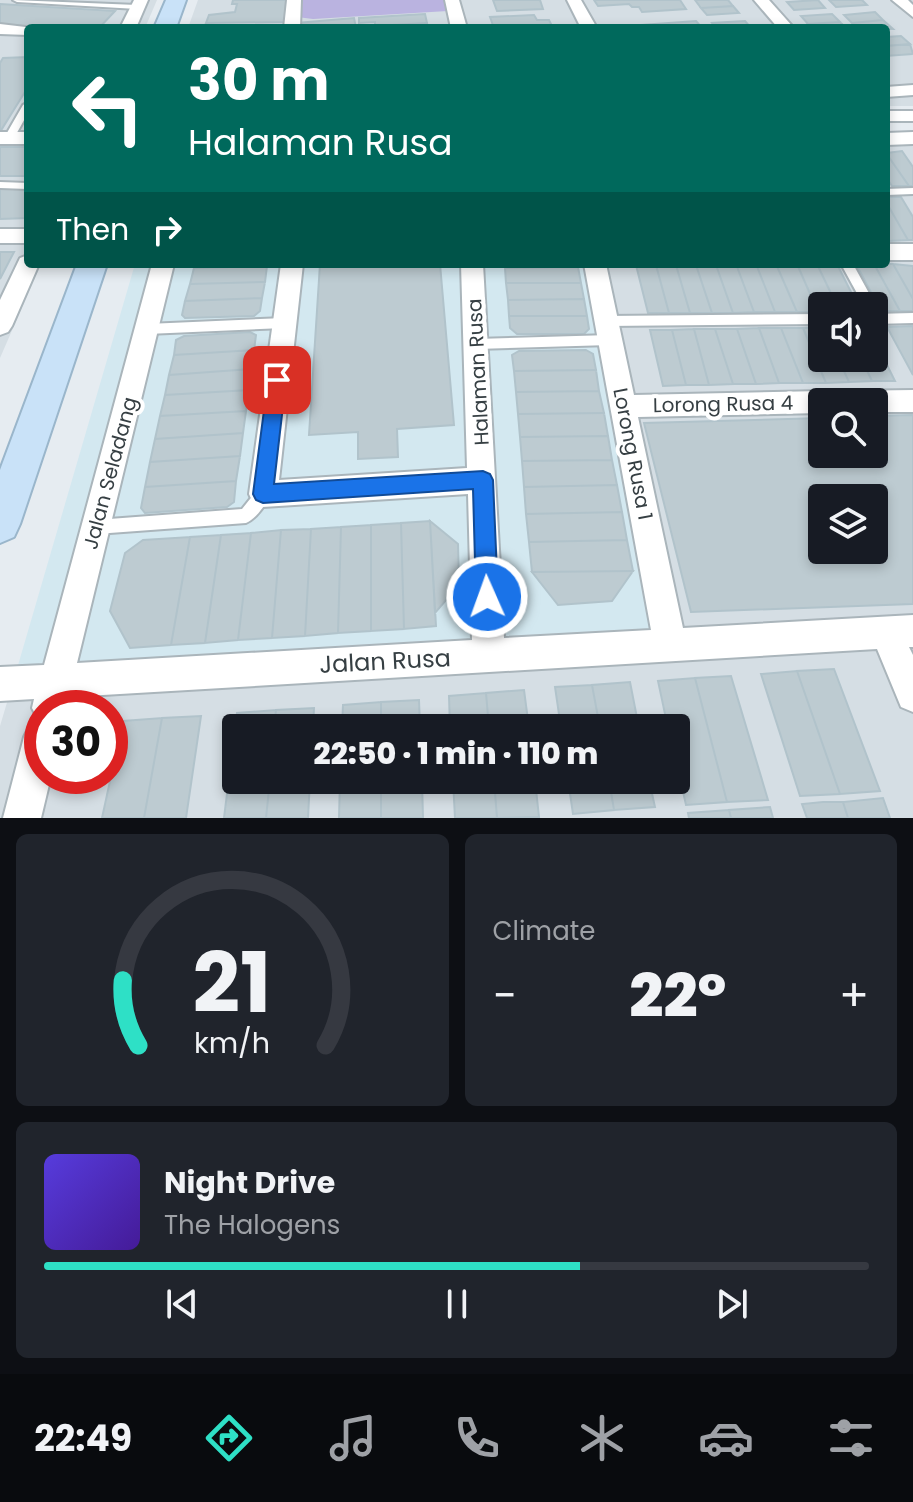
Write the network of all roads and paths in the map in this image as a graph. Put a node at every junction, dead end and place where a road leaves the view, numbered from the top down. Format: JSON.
{"nodes":[{"id":1,"x":17,"y":0,"type":"edge"},
{"id":2,"x":176,"y":0,"type":"edge"},
{"id":3,"x":294,"y":0,"type":"edge"},
{"id":4,"x":452,"y":0,"type":"edge"},
{"id":5,"x":574,"y":0,"type":"edge"},
{"id":6,"x":761,"y":0,"type":"edge"},
{"id":7,"x":899,"y":0,"type":"edge"},
{"id":8,"x":139,"y":4,"type":"edge"},
{"id":9,"x":913,"y":13,"type":"edge"},
{"id":10,"x":130,"y":24,"type":"edge"},
{"id":11,"x":167,"y":24,"type":"edge"},
{"id":12,"x":292,"y":24,"type":"edge"},
{"id":13,"x":458,"y":24,"type":"edge"},
{"id":14,"x":587,"y":24,"type":"edge"},
{"id":15,"x":782,"y":24,"type":"edge"},
{"id":16,"x":0,"y":29,"type":"edge"},
{"id":17,"x":24,"y":30,"type":"edge"},
{"id":18,"x":913,"y":90,"type":"edge"},
{"id":19,"x":890,"y":92,"type":"edge"},
{"id":20,"x":24,"y":113,"type":"edge"},
{"id":21,"x":890,"y":116,"type":"edge"},
{"id":22,"x":913,"y":116,"type":"edge"},
{"id":23,"x":12,"y":138,"type":"edge"},
{"id":24,"x":913,"y":138,"type":"edge"},
{"id":25,"x":890,"y":139,"type":"edge"},
{"id":26,"x":0,"y":185,"type":"edge"},
{"id":27,"x":24,"y":186,"type":"edge"},
{"id":28,"x":913,"y":191,"type":"edge"},
{"id":29,"x":890,"y":192,"type":"edge"},
{"id":30,"x":0,"y":236,"type":"edge"},
{"id":31,"x":24,"y":236,"type":"edge"},
{"id":32,"x":890,"y":252,"type":"edge"},
{"id":33,"x":913,"y":252,"type":"edge"},
{"id":34,"x":26,"y":268,"type":"edge"},
{"id":35,"x":91,"y":268,"type":"edge"},
{"id":36,"x":162,"y":268,"type":"edge"},
{"id":37,"x":291,"y":268,"type":"edge"},
{"id":38,"x":472,"y":268,"type":"edge"},
{"id":39,"x":596,"y":268,"type":"edge"},
{"id":40,"x":849,"y":268,"type":"edge"},
{"id":41,"x":862,"y":292,"type":"edge"},
{"id":42,"x":888,"y":315,"type":"edge"},
{"id":43,"x":913,"y":318,"type":"edge"},
{"id":44,"x":808,"y":320,"type":"edge"},
{"id":45,"x":284,"y":323,"type":"junction"},
{"id":46,"x":0,"y":326,"type":"edge"},
{"id":47,"x":147,"y":329,"type":"junction"},
{"id":48,"x":608,"y":330,"type":"junction"},
{"id":49,"x":476,"y":344,"type":"junction"},
{"id":50,"x":888,"y":401,"type":"edge"},
{"id":51,"x":913,"y":401,"type":"edge"},
{"id":52,"x":808,"y":402,"type":"edge"},
{"id":53,"x":623,"y":406,"type":"junction"},
{"id":54,"x":483,"y":480,"type":"junction"},
{"id":55,"x":263,"y":494,"type":"junction"},
{"id":56,"x":0,"y":524,"type":"edge"},
{"id":57,"x":96,"y":527,"type":"junction"},
{"id":58,"x":899,"y":631,"type":"edge"},
{"id":59,"x":670,"y":644,"type":"junction"},
{"id":60,"x":489,"y":655,"type":"junction"},
{"id":61,"x":0,"y":684,"type":"edge"},
{"id":62,"x":32,"y":690,"type":"edge"},
{"id":63,"x":54,"y":690,"type":"edge"},
{"id":64,"x":98,"y":690,"type":"edge"},
{"id":65,"x":913,"y":695,"type":"edge"},
{"id":66,"x":28,"y":794,"type":"edge"},
{"id":67,"x":22,"y":818,"type":"edge"}],
"edges":[{"from":1,"to":8,"type":"lane"},
{"from":2,"to":11,"type":"street"},
{"from":3,"to":12,"type":"street"},
{"from":4,"to":13,"type":"street"},
{"from":5,"to":14,"type":"street"},
{"from":6,"to":15,"type":"street"},
{"from":7,"to":9,"type":"street"},
{"from":8,"to":10,"type":"street"},
{"from":16,"to":17,"type":"street"},
{"from":18,"to":19,"type":"street"},
{"from":20,"to":23,"type":"lane"},
{"from":21,"to":22,"type":"street"},
{"from":24,"to":25,"type":"street"},
{"from":26,"to":27,"type":"lane"},
{"from":28,"to":29,"type":"lane"},
{"from":30,"to":31,"type":"street"},
{"from":32,"to":33,"type":"street"},
{"from":34,"to":46,"type":"street"},
{"from":35,"to":56,"type":"street"},
{"from":36,"to":47,"type":"street","name":"Jalan Seladang"},
{"from":37,"to":45,"type":"street"},
{"from":38,"to":49,"type":"street","name":"Halaman Rusa"},
{"from":39,"to":48,"type":"street","name":"Lorong Rusa 1"},
{"from":40,"to":41,"type":"lane"},
{"from":42,"to":43,"type":"lane"},
{"from":44,"to":48,"type":"lane"},
{"from":45,"to":47,"type":"lane"},
{"from":45,"to":55,"type":"street"},
{"from":47,"to":57,"type":"street","name":"Jalan Seladang"},
{"from":48,"to":49,"type":"lane"},
{"from":48,"to":53,"type":"street","name":"Lorong Rusa 1"},
{"from":49,"to":54,"type":"street","name":"Halaman Rusa"},
{"from":50,"to":51,"type":"street"},
{"from":52,"to":53,"type":"street","name":"Lorong Rusa 4"},
{"from":53,"to":59,"type":"street","name":"Lorong Rusa 1"},
{"from":54,"to":55,"type":"street"},
{"from":54,"to":60,"type":"street","name":"Halaman Rusa"},
{"from":55,"to":57,"type":"lane"},
{"from":57,"to":63,"type":"street","name":"Jalan Seladang"},
{"from":58,"to":59,"type":"street","name":"Jalan Rusa"},
{"from":58,"to":65,"type":"street"},
{"from":59,"to":60,"type":"street","name":"Jalan Rusa"},
{"from":60,"to":64,"type":"street","name":"Jalan Rusa"},
{"from":61,"to":62,"type":"street","name":"Jalan Rusa"},
{"from":66,"to":67,"type":"street"}]}
